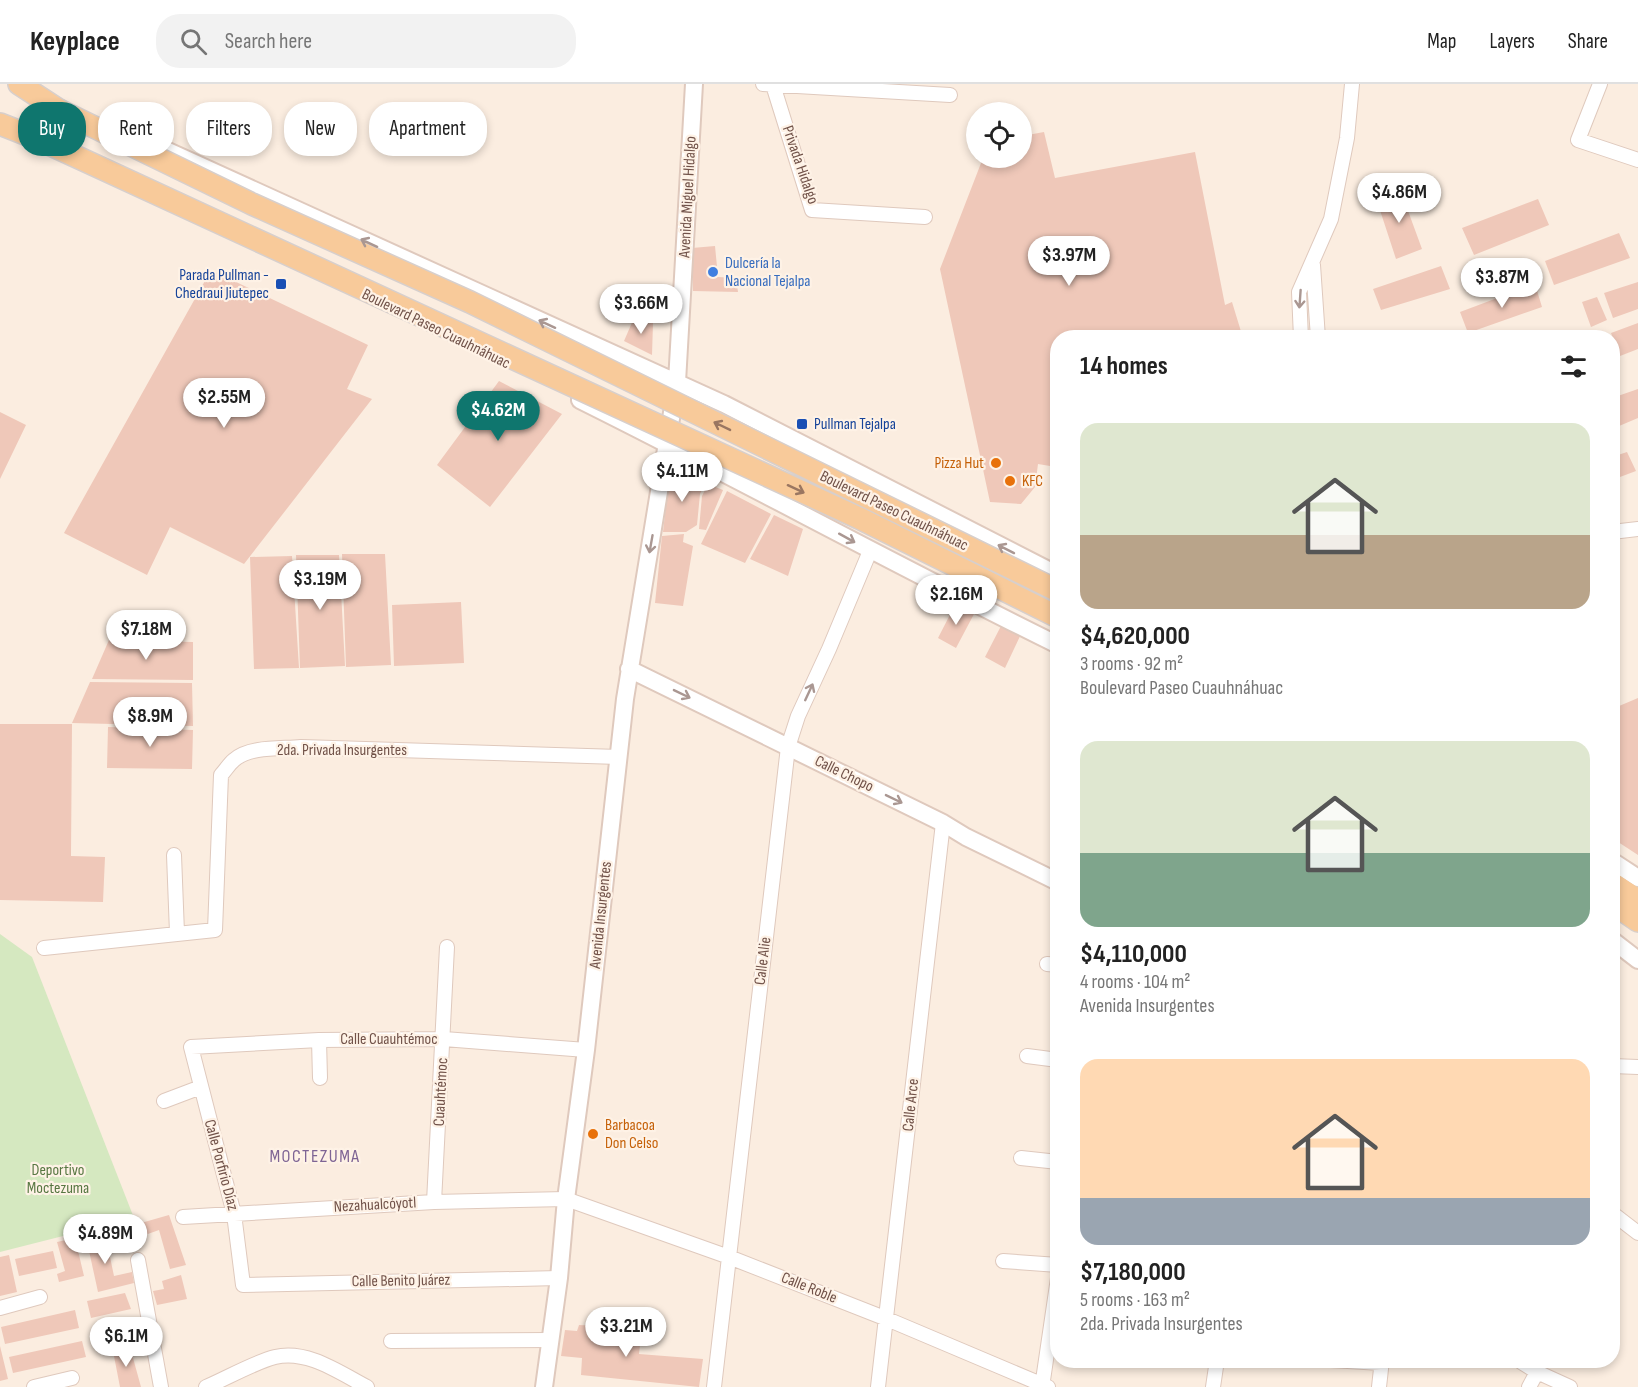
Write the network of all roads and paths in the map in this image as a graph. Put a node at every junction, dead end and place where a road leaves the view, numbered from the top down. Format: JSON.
{"nodes":[{"id":1,"x":21,"y":84,"type":"edge"},
{"id":2,"x":694,"y":84,"type":"edge"},
{"id":3,"x":763,"y":84,"type":"edge"},
{"id":4,"x":1352,"y":84,"type":"edge"},
{"id":5,"x":1600,"y":84,"type":"edge"},
{"id":6,"x":773,"y":85,"type":"edge"},
{"id":7,"x":950,"y":95,"type":"dead end"},
{"id":8,"x":0,"y":125,"type":"edge"},
{"id":9,"x":1638,"y":160,"type":"edge"},
{"id":10,"x":925,"y":217,"type":"dead end"},
{"id":11,"x":1313,"y":263,"type":"junction"},
{"id":12,"x":1300,"y":330,"type":"edge"},
{"id":13,"x":1317,"y":330,"type":"edge"},
{"id":14,"x":641,"y":367,"type":"junction"},
{"id":15,"x":677,"y":382,"type":"junction"},
{"id":16,"x":631,"y":389,"type":"junction"},
{"id":17,"x":616,"y":418,"type":"junction"},
{"id":18,"x":786,"y":436,"type":"junction"},
{"id":19,"x":668,"y":445,"type":"junction"},
{"id":20,"x":758,"y":490,"type":"junction"},
{"id":21,"x":1638,"y":529,"type":"edge"},
{"id":22,"x":1620,"y":531,"type":"edge"},
{"id":23,"x":870,"y":551,"type":"junction"},
{"id":24,"x":1050,"y":571,"type":"edge"},
{"id":25,"x":1050,"y":587,"type":"edge"},
{"id":26,"x":1050,"y":613,"type":"edge"},
{"id":27,"x":1050,"y":641,"type":"edge"},
{"id":28,"x":629,"y":669,"type":"junction"},
{"id":29,"x":788,"y":747,"type":"junction"},
{"id":30,"x":619,"y":757,"type":"junction"},
{"id":31,"x":943,"y":823,"type":"junction"},
{"id":32,"x":174,"y":855,"type":"dead end"},
{"id":33,"x":1620,"y":866,"type":"edge"},
{"id":34,"x":1050,"y":878,"type":"edge"},
{"id":35,"x":1638,"y":878,"type":"edge"},
{"id":36,"x":1620,"y":888,"type":"edge"},
{"id":37,"x":1638,"y":900,"type":"edge"},
{"id":38,"x":1620,"y":909,"type":"edge"},
{"id":39,"x":1638,"y":921,"type":"edge"},
{"id":40,"x":177,"y":933,"type":"junction"},
{"id":41,"x":1620,"y":946,"type":"edge"},
{"id":42,"x":447,"y":947,"type":"dead end"},
{"id":43,"x":44,"y":948,"type":"dead end"},
{"id":44,"x":1638,"y":960,"type":"edge"},
{"id":45,"x":444,"y":1039,"type":"junction"},
{"id":46,"x":319,"y":1040,"type":"junction"},
{"id":47,"x":191,"y":1047,"type":"joint"},
{"id":48,"x":586,"y":1050,"type":"junction"},
{"id":49,"x":1027,"y":1056,"type":"dead end"},
{"id":50,"x":1050,"y":1059,"type":"edge"},
{"id":51,"x":1620,"y":1066,"type":"edge"},
{"id":52,"x":1638,"y":1067,"type":"edge"},
{"id":53,"x":320,"y":1078,"type":"dead end"},
{"id":54,"x":201,"y":1087,"type":"junction"},
{"id":55,"x":164,"y":1101,"type":"dead end"},
{"id":56,"x":1021,"y":1158,"type":"dead end"},
{"id":57,"x":1050,"y":1161,"type":"edge"},
{"id":58,"x":567,"y":1199,"type":"junction"},
{"id":59,"x":434,"y":1202,"type":"junction"},
{"id":60,"x":234,"y":1214,"type":"junction"},
{"id":61,"x":183,"y":1218,"type":"dead end"},
{"id":62,"x":1620,"y":1219,"type":"edge"},
{"id":63,"x":1638,"y":1233,"type":"edge"},
{"id":64,"x":729,"y":1257,"type":"junction"},
{"id":65,"x":138,"y":1260,"type":"dead end"},
{"id":66,"x":1003,"y":1261,"type":"dead end"},
{"id":67,"x":1050,"y":1264,"type":"edge"},
{"id":68,"x":559,"y":1278,"type":"junction"},
{"id":69,"x":243,"y":1285,"type":"joint"},
{"id":70,"x":40,"y":1298,"type":"dead end"},
{"id":71,"x":0,"y":1308,"type":"edge"},
{"id":72,"x":887,"y":1319,"type":"junction"},
{"id":73,"x":550,"y":1340,"type":"junction"},
{"id":74,"x":1050,"y":1340,"type":"edge"},
{"id":75,"x":391,"y":1341,"type":"dead end"},
{"id":76,"x":1216,"y":1368,"type":"edge"},
{"id":77,"x":1381,"y":1368,"type":"edge"},
{"id":78,"x":1537,"y":1368,"type":"edge"},
{"id":79,"x":1541,"y":1368,"type":"edge"},
{"id":80,"x":72,"y":1378,"type":"dead end"},
{"id":81,"x":1044,"y":1386,"type":"edge"},
{"id":82,"x":34,"y":1387,"type":"edge"},
{"id":83,"x":161,"y":1387,"type":"edge"},
{"id":84,"x":206,"y":1387,"type":"edge"},
{"id":85,"x":367,"y":1387,"type":"edge"},
{"id":86,"x":544,"y":1387,"type":"edge"},
{"id":87,"x":714,"y":1387,"type":"edge"},
{"id":88,"x":878,"y":1387,"type":"edge"},
{"id":89,"x":1213,"y":1387,"type":"edge"},
{"id":90,"x":1379,"y":1387,"type":"edge"},
{"id":91,"x":1529,"y":1387,"type":"edge"},
{"id":92,"x":1570,"y":1387,"type":"edge"}],
"edges":[{"from":14,"to":1,"type":"street","name":"Boulevard Paseo Cuauhnáhuac","one_way":true},
{"from":25,"to":1,"type":"main road","name":"Boulevard Paseo Cuauhnáhuac","one_way":true,"bridge":true},
{"from":2,"to":15,"type":"street","name":"Avenida Miguel Hidalgo"},
{"from":3,"to":6,"type":"street"},
{"from":4,"to":11,"type":"street"},
{"from":5,"to":9,"type":"street"},
{"from":6,"to":7,"type":"street"},
{"from":6,"to":10,"type":"street","name":"Privada Hidalgo"},
{"from":8,"to":17,"type":"street","name":"Boulevard Paseo Cuauhnáhuac"},
{"from":8,"to":26,"type":"main road","name":"Boulevard Paseo Cuauhnáhuac","one_way":true,"bridge":true},
{"from":11,"to":12,"type":"street","one_way":true},
{"from":11,"to":13,"type":"street"},
{"from":14,"to":15,"type":"street","name":"Boulevard Paseo Cuauhnáhuac"},
{"from":14,"to":16,"type":"street"},
{"from":15,"to":16,"type":"street"},
{"from":15,"to":18,"type":"street","name":"Boulevard Paseo Cuauhnáhuac"},
{"from":15,"to":19,"type":"street","name":"Avenida Miguel Hidalgo"},
{"from":16,"to":17,"type":"street"},
{"from":17,"to":19,"type":"street","name":"Boulevard Paseo Cuauhnáhuac"},
{"from":18,"to":20,"type":"street"},
{"from":24,"to":18,"type":"street","name":"Boulevard Paseo Cuauhnáhuac","one_way":true},
{"from":19,"to":20,"type":"street","name":"Boulevard Paseo Cuauhnáhuac"},
{"from":19,"to":28,"type":"street","name":"Avenida Insurgentes","one_way":true},
{"from":20,"to":23,"type":"street","name":"Boulevard Paseo Cuauhnáhuac","one_way":true},
{"from":21,"to":22,"type":"street"},
{"from":23,"to":27,"type":"street","name":"Boulevard Paseo Cuauhnáhuac"},
{"from":29,"to":23,"type":"street","name":"Calle Alie","one_way":true},
{"from":28,"to":29,"type":"street","name":"Calle Chopo","one_way":true},
{"from":28,"to":30,"type":"street","name":"Avenida Insurgentes"},
{"from":29,"to":31,"type":"street","name":"Calle Chopo","one_way":true},
{"from":29,"to":64,"type":"street","name":"Calle Alie"},
{"from":30,"to":40,"type":"street","name":"2da. Privada Insurgentes"},
{"from":30,"to":48,"type":"street","name":"Avenida Insurgentes"},
{"from":31,"to":34,"type":"street","name":"Calle Chopo"},
{"from":31,"to":72,"type":"street","name":"Calle Arce"},
{"from":32,"to":40,"type":"street"},
{"from":33,"to":35,"type":"street"},
{"from":36,"to":37,"type":"main road"},
{"from":38,"to":39,"type":"main road"},
{"from":40,"to":43,"type":"street","name":"2da. Privada Insurgentes"},
{"from":41,"to":44,"type":"street"},
{"from":42,"to":45,"type":"street","name":"Cuauhtémoc"},
{"from":45,"to":46,"type":"street","name":"Calle Cuauhtémoc"},
{"from":45,"to":48,"type":"street","name":"Calle Cuauhtémoc"},
{"from":45,"to":59,"type":"street","name":"Cuauhtémoc"},
{"from":46,"to":47,"type":"street","name":"Calle Cuauhtémoc"},
{"from":46,"to":53,"type":"street"},
{"from":47,"to":54,"type":"street","name":"Calle Porfirio Díaz"},
{"from":48,"to":58,"type":"street","name":"Avenida Insurgentes"},
{"from":49,"to":50,"type":"street"},
{"from":51,"to":52,"type":"street"},
{"from":54,"to":55,"type":"street"},
{"from":54,"to":60,"type":"street","name":"Calle Porfirio Díaz"},
{"from":56,"to":57,"type":"street"},
{"from":58,"to":59,"type":"street","name":"Nezahualcóyotl"},
{"from":58,"to":64,"type":"street","name":"Calle Roble"},
{"from":58,"to":68,"type":"street","name":"Avenida Insurgentes"},
{"from":59,"to":60,"type":"street","name":"Nezahualcóyotl"},
{"from":60,"to":61,"type":"street","name":"Nezahualcóyotl"},
{"from":60,"to":69,"type":"street","name":"Calle Porfirio Díaz"},
{"from":62,"to":63,"type":"street"},
{"from":64,"to":72,"type":"street","name":"Calle Roble"},
{"from":64,"to":87,"type":"street","name":"Calle Alie"},
{"from":65,"to":83,"type":"street"},
{"from":66,"to":67,"type":"street"},
{"from":68,"to":69,"type":"street","name":"Calle Benito Juárez"},
{"from":68,"to":73,"type":"street","name":"Avenida Insurgentes"},
{"from":70,"to":71,"type":"street"},
{"from":72,"to":81,"type":"street","name":"Calle Roble"},
{"from":72,"to":88,"type":"street","name":"Calle Arce"},
{"from":73,"to":75,"type":"street"},
{"from":73,"to":86,"type":"street","name":"Avenida Insurgentes"},
{"from":74,"to":81,"type":"street"},
{"from":76,"to":89,"type":"street"},
{"from":77,"to":90,"type":"street"},
{"from":78,"to":91,"type":"street"},
{"from":79,"to":92,"type":"street"},
{"from":80,"to":82,"type":"street"},
{"from":84,"to":85,"type":"street"}]}
